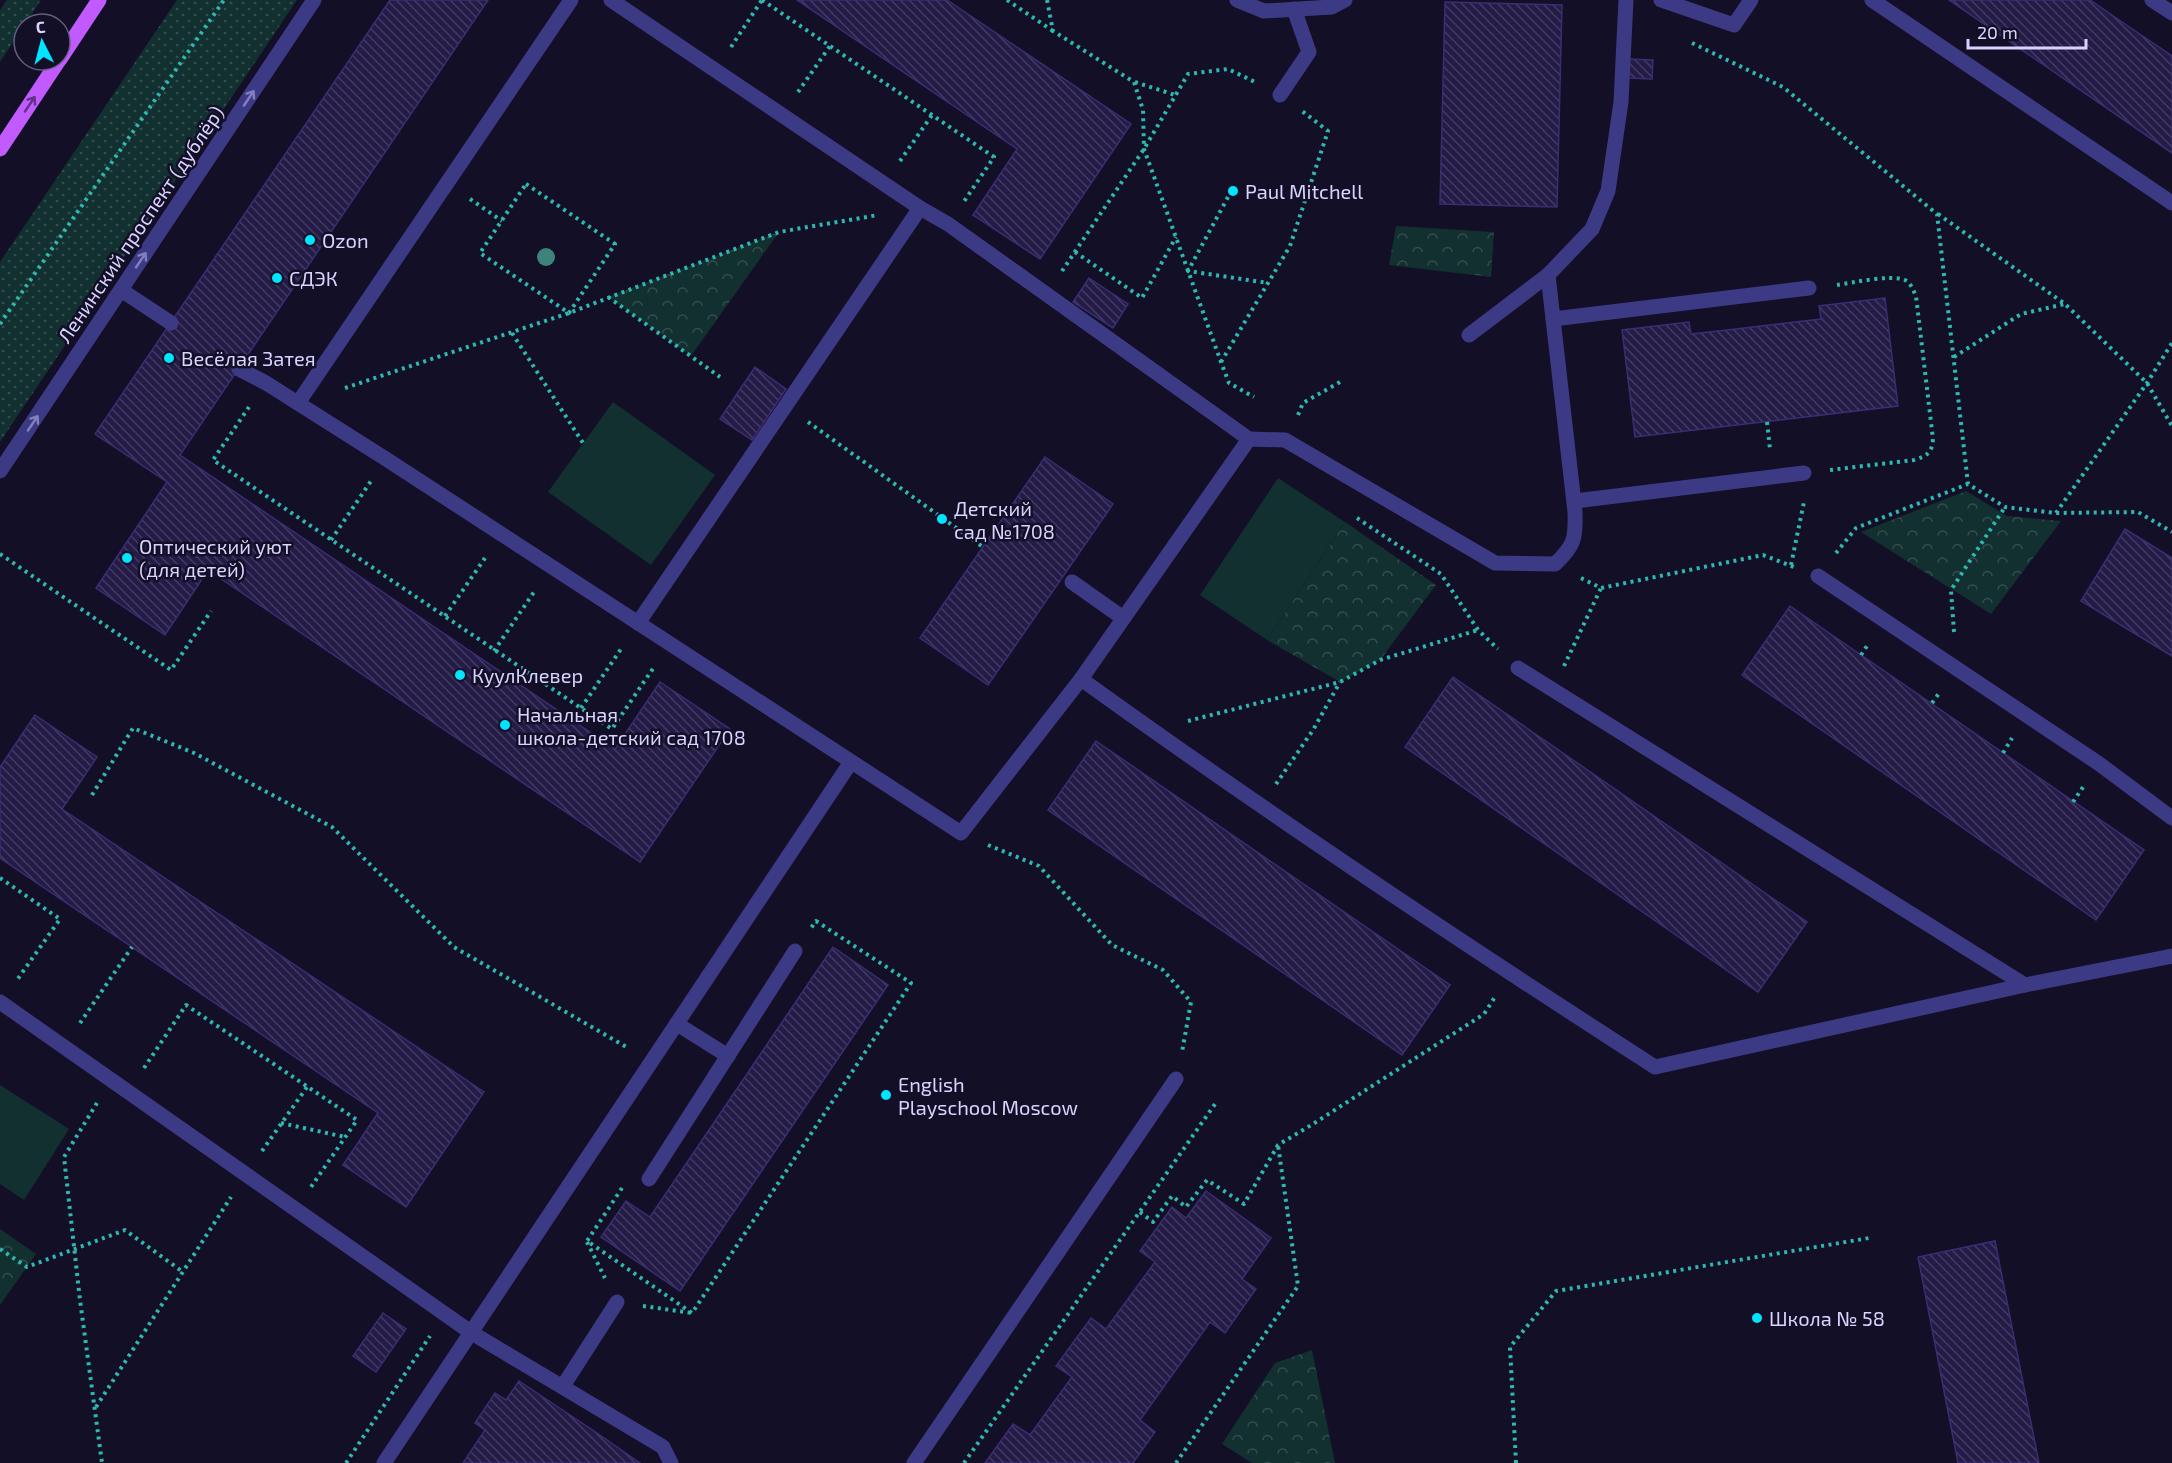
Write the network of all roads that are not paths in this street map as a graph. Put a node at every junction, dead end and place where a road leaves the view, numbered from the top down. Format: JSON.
{"nodes":[{"id":1,"x":99,"y":0,"type":"edge"},
{"id":2,"x":314,"y":0,"type":"edge"},
{"id":3,"x":571,"y":0,"type":"edge"},
{"id":4,"x":611,"y":0,"type":"edge"},
{"id":5,"x":1237,"y":0,"type":"edge"},
{"id":6,"x":1345,"y":0,"type":"edge"},
{"id":7,"x":1626,"y":0,"type":"edge"},
{"id":8,"x":1661,"y":0,"type":"edge"},
{"id":9,"x":1751,"y":0,"type":"edge"},
{"id":10,"x":1872,"y":0,"type":"edge"},
{"id":11,"x":2152,"y":0,"type":"edge"},
{"id":12,"x":1294,"y":9,"type":"junction"},
{"id":13,"x":2172,"y":13,"type":"edge"},
{"id":14,"x":72,"y":41,"type":"edge"},
{"id":15,"x":51,"y":72,"type":"edge"},
{"id":16,"x":1281,"y":95,"type":"road end"},
{"id":17,"x":0,"y":149,"type":"edge"},
{"id":18,"x":2172,"y":203,"type":"edge"},
{"id":19,"x":920,"y":208,"type":"junction"},
{"id":20,"x":1548,"y":275,"type":"junction"},
{"id":21,"x":1809,"y":288,"type":"road end"},
{"id":22,"x":121,"y":290,"type":"junction"},
{"id":23,"x":1553,"y":319,"type":"junction"},
{"id":24,"x":171,"y":323,"type":"dead end"},
{"id":25,"x":1469,"y":335,"type":"dead end"},
{"id":26,"x":239,"y":369,"type":"dead end"},
{"id":27,"x":298,"y":403,"type":"junction"},
{"id":28,"x":1249,"y":439,"type":"junction"},
{"id":29,"x":0,"y":471,"type":"edge"},
{"id":30,"x":1804,"y":473,"type":"road end"},
{"id":31,"x":1575,"y":501,"type":"junction"},
{"id":32,"x":1818,"y":576,"type":"road end"},
{"id":33,"x":1072,"y":582,"type":"dead end"},
{"id":34,"x":1123,"y":618,"type":"junction"},
{"id":35,"x":638,"y":623,"type":"junction"},
{"id":36,"x":1518,"y":668,"type":"dead end"},
{"id":37,"x":1081,"y":679,"type":"junction"},
{"id":38,"x":851,"y":762,"type":"junction"},
{"id":39,"x":2172,"y":818,"type":"edge"},
{"id":40,"x":795,"y":951,"type":"road end"},
{"id":41,"x":2172,"y":956,"type":"edge"},
{"id":42,"x":2025,"y":985,"type":"junction"},
{"id":43,"x":0,"y":1002,"type":"edge"},
{"id":44,"x":677,"y":1024,"type":"junction"},
{"id":45,"x":728,"y":1056,"type":"junction"},
{"id":46,"x":1176,"y":1079,"type":"road end"},
{"id":47,"x":649,"y":1179,"type":"road end"},
{"id":48,"x":617,"y":1302,"type":"road end"},
{"id":49,"x":472,"y":1333,"type":"junction"},
{"id":50,"x":563,"y":1386,"type":"junction"},
{"id":51,"x":384,"y":1463,"type":"edge"},
{"id":52,"x":670,"y":1463,"type":"edge"},
{"id":53,"x":914,"y":1463,"type":"edge"}],
"edges":[{"from":1,"to":14,"type":"main road"},
{"from":22,"to":2,"type":"street","name":"Ленинский проспект (дублёр)","one_way":true},
{"from":3,"to":27,"type":"street"},
{"from":4,"to":19,"type":"street"},
{"from":5,"to":12,"type":"street"},
{"from":6,"to":12,"type":"street"},
{"from":7,"to":20,"type":"street"},
{"from":8,"to":9,"type":"street"},
{"from":10,"to":18,"type":"street"},
{"from":11,"to":13,"type":"street"},
{"from":12,"to":16,"type":"street"},
{"from":17,"to":15,"type":"main road","one_way":true},
{"from":19,"to":28,"type":"street"},
{"from":19,"to":35,"type":"street"},
{"from":20,"to":23,"type":"street"},
{"from":20,"to":25,"type":"street"},
{"from":21,"to":23,"type":"street"},
{"from":22,"to":24,"type":"street"},
{"from":29,"to":22,"type":"street","name":"Ленинский проспект (дублёр)","one_way":true},
{"from":23,"to":31,"type":"street"},
{"from":26,"to":27,"type":"street"},
{"from":27,"to":35,"type":"street"},
{"from":28,"to":31,"type":"street"},
{"from":28,"to":34,"type":"street"},
{"from":30,"to":31,"type":"street"},
{"from":32,"to":39,"type":"street"},
{"from":33,"to":34,"type":"street"},
{"from":34,"to":37,"type":"street"},
{"from":35,"to":38,"type":"street"},
{"from":36,"to":42,"type":"street"},
{"from":37,"to":38,"type":"street"},
{"from":37,"to":42,"type":"street"},
{"from":38,"to":44,"type":"street"},
{"from":40,"to":45,"type":"street"},
{"from":41,"to":42,"type":"street"},
{"from":43,"to":49,"type":"street"},
{"from":44,"to":45,"type":"street"},
{"from":44,"to":49,"type":"street"},
{"from":45,"to":47,"type":"street"},
{"from":46,"to":53,"type":"street"},
{"from":48,"to":50,"type":"street"},
{"from":49,"to":50,"type":"street"},
{"from":49,"to":51,"type":"street"},
{"from":50,"to":52,"type":"street"}]}
